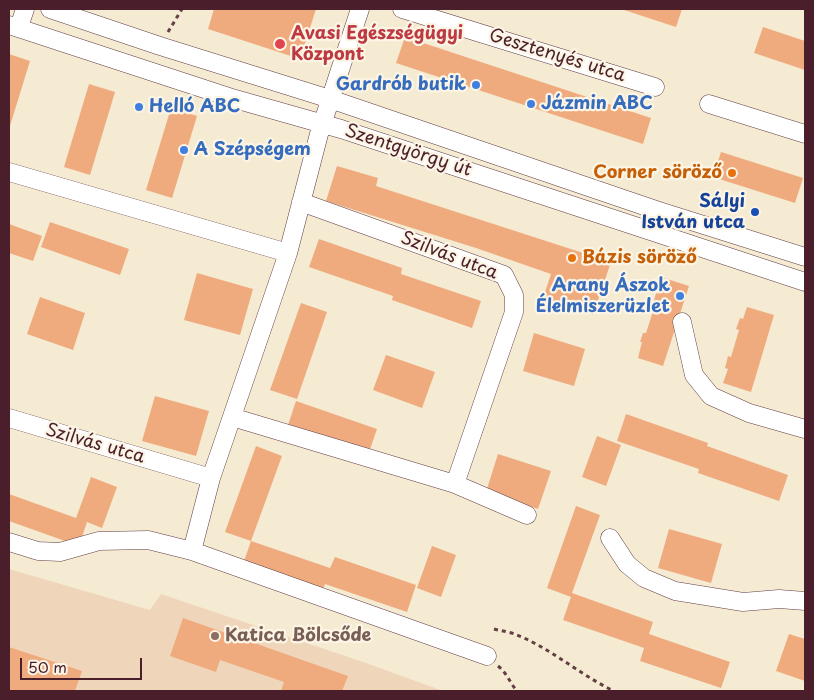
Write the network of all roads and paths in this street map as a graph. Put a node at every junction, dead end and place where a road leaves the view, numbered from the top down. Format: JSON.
{"nodes":[{"id":1,"x":25,"y":9,"type":"edge"},
{"id":2,"x":50,"y":9,"type":"edge"},
{"id":3,"x":182,"y":9,"type":"edge"},
{"id":4,"x":360,"y":9,"type":"edge"},
{"id":5,"x":402,"y":9,"type":"edge"},
{"id":6,"x":14,"y":26,"type":"edge"},
{"id":7,"x":160,"y":46,"type":"junction"},
{"id":8,"x":656,"y":87,"type":"dead end"},
{"id":9,"x":330,"y":99,"type":"junction"},
{"id":10,"x":709,"y":104,"type":"dead end"},
{"id":11,"x":323,"y":125,"type":"junction"},
{"id":12,"x":805,"y":134,"type":"edge"},
{"id":13,"x":9,"y":172,"type":"edge"},
{"id":14,"x":301,"y":202,"type":"junction"},
{"id":15,"x":288,"y":253,"type":"junction"},
{"id":16,"x":805,"y":257,"type":"edge"},
{"id":17,"x":805,"y":282,"type":"edge"},
{"id":18,"x":682,"y":322,"type":"dead end"},
{"id":19,"x":232,"y":417,"type":"junction"},
{"id":20,"x":9,"y":418,"type":"edge"},
{"id":21,"x":805,"y":429,"type":"edge"},
{"id":22,"x":211,"y":478,"type":"junction"},
{"id":23,"x":455,"y":484,"type":"junction"},
{"id":24,"x":526,"y":515,"type":"dead end"},
{"id":25,"x":610,"y":538,"type":"dead end"},
{"id":26,"x":9,"y":542,"type":"edge"},
{"id":27,"x":192,"y":551,"type":"junction"},
{"id":28,"x":805,"y":601,"type":"edge"},
{"id":29,"x":494,"y":629,"type":"dead end"},
{"id":30,"x":487,"y":656,"type":"joint"},
{"id":31,"x":517,"y":691,"type":"edge"},
{"id":32,"x":614,"y":691,"type":"edge"}],
"edges":[{"from":1,"to":6,"type":"street"},
{"from":2,"to":7,"type":"street","name":"Szentgyörgy út"},
{"from":3,"to":7,"type":"path"},
{"from":4,"to":9,"type":"street"},
{"from":5,"to":8,"type":"street","name":"Gesztenyés utca"},
{"from":6,"to":11,"type":"street","name":"Szentgyörgy út"},
{"from":7,"to":9,"type":"street","name":"Szentgyörgy út"},
{"from":9,"to":11,"type":"street"},
{"from":9,"to":16,"type":"street","name":"Szentgyörgy út"},
{"from":10,"to":12,"type":"street"},
{"from":11,"to":14,"type":"street"},
{"from":11,"to":17,"type":"street","name":"Szentgyörgy út"},
{"from":13,"to":15,"type":"street"},
{"from":14,"to":15,"type":"street"},
{"from":14,"to":23,"type":"street","name":"Szilvás utca"},
{"from":15,"to":19,"type":"street"},
{"from":18,"to":21,"type":"street"},
{"from":19,"to":22,"type":"street"},
{"from":19,"to":23,"type":"street"},
{"from":20,"to":22,"type":"street","name":"Szilvás utca"},
{"from":22,"to":27,"type":"street"},
{"from":23,"to":24,"type":"street"},
{"from":25,"to":28,"type":"street"},
{"from":26,"to":27,"type":"street"},
{"from":27,"to":30,"type":"street"},
{"from":29,"to":32,"type":"path"},
{"from":30,"to":31,"type":"path"}]}
